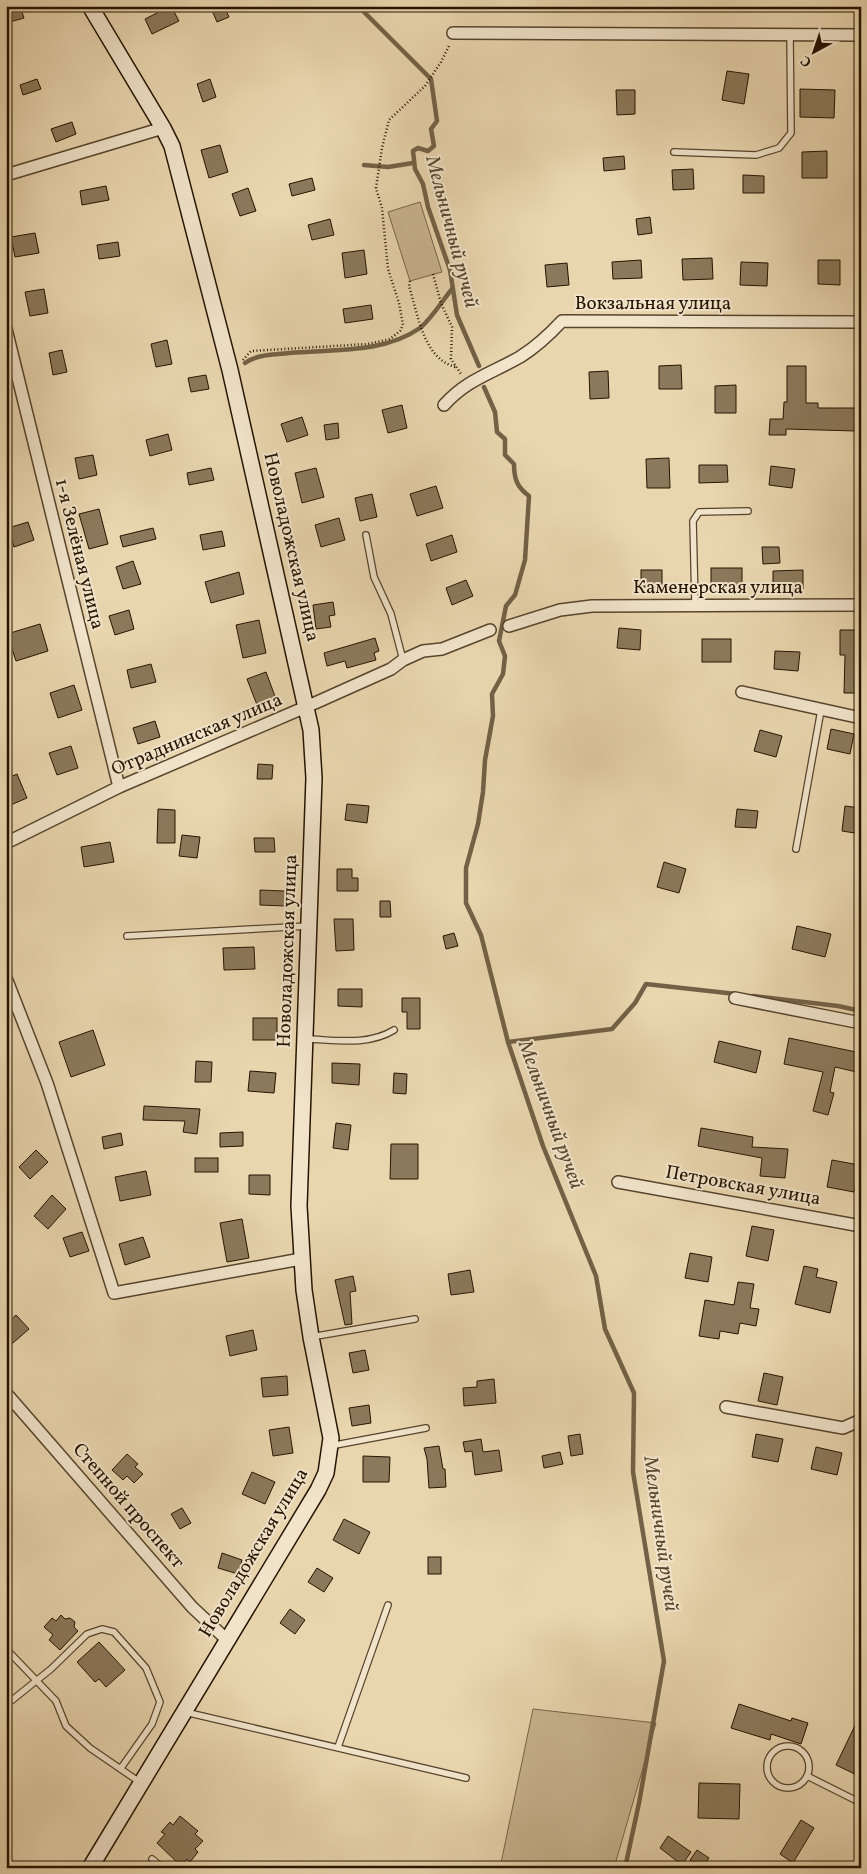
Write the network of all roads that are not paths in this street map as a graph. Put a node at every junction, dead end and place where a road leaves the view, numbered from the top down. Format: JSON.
{"nodes":[{"id":1,"x":90,"y":6,"type":"edge"},
{"id":2,"x":453,"y":33,"type":"road end"},
{"id":3,"x":790,"y":35,"type":"junction"},
{"id":4,"x":861,"y":35,"type":"edge"},
{"id":5,"x":163,"y":128,"type":"junction"},
{"id":6,"x":674,"y":152,"type":"dead end"},
{"id":7,"x":6,"y":175,"type":"edge"},
{"id":8,"x":861,"y":322,"type":"edge"},
{"id":9,"x":6,"y":329,"type":"edge"},
{"id":10,"x":444,"y":405,"type":"dead end"},
{"id":11,"x":748,"y":511,"type":"dead end"},
{"id":12,"x":366,"y":535,"type":"dead end"},
{"id":13,"x":695,"y":604,"type":"junction"},
{"id":14,"x":861,"y":606,"type":"edge"},
{"id":15,"x":509,"y":626,"type":"dead end"},
{"id":16,"x":490,"y":630,"type":"dead end"},
{"id":17,"x":403,"y":660,"type":"junction"},
{"id":18,"x":742,"y":692,"type":"dead end"},
{"id":19,"x":308,"y":706,"type":"junction"},
{"id":20,"x":821,"y":710,"type":"junction"},
{"id":21,"x":861,"y":718,"type":"edge"},
{"id":22,"x":119,"y":787,"type":"junction"},
{"id":23,"x":6,"y":843,"type":"edge"},
{"id":24,"x":796,"y":849,"type":"dead end"},
{"id":25,"x":310,"y":926,"type":"junction"},
{"id":26,"x":127,"y":936,"type":"dead end"},
{"id":27,"x":6,"y":978,"type":"edge"},
{"id":28,"x":735,"y":998,"type":"dead end"},
{"id":29,"x":861,"y":1023,"type":"edge"},
{"id":30,"x":394,"y":1030,"type":"dead end"},
{"id":31,"x":305,"y":1039,"type":"junction"},
{"id":32,"x":618,"y":1182,"type":"dead end"},
{"id":33,"x":861,"y":1226,"type":"edge"},
{"id":34,"x":301,"y":1259,"type":"junction"},
{"id":35,"x":415,"y":1320,"type":"dead end"},
{"id":36,"x":311,"y":1337,"type":"junction"},
{"id":37,"x":6,"y":1393,"type":"edge"},
{"id":38,"x":726,"y":1407,"type":"dead end"},
{"id":39,"x":861,"y":1420,"type":"edge"},
{"id":40,"x":426,"y":1428,"type":"dead end"},
{"id":41,"x":330,"y":1446,"type":"junction"},
{"id":42,"x":388,"y":1605,"type":"dead end"},
{"id":43,"x":226,"y":1639,"type":"junction"},
{"id":44,"x":10,"y":1653,"type":"dead end"},
{"id":45,"x":38,"y":1680,"type":"junction"},
{"id":46,"x":6,"y":1705,"type":"edge"},
{"id":47,"x":184,"y":1711,"type":"junction"},
{"id":48,"x":338,"y":1748,"type":"junction"},
{"id":49,"x":122,"y":1768,"type":"junction"},
{"id":50,"x":808,"y":1776,"type":"junction"},
{"id":51,"x":466,"y":1778,"type":"dead end"},
{"id":52,"x":141,"y":1783,"type":"junction"},
{"id":53,"x":861,"y":1803,"type":"edge"},
{"id":54,"x":152,"y":1859,"type":"dead end"},
{"id":55,"x":90,"y":1868,"type":"edge"},
{"id":56,"x":163,"y":1868,"type":"edge"}],
"edges":[{"from":1,"to":5,"type":"street","name":"Новоладожская улица"},
{"from":2,"to":3,"type":"street"},
{"from":3,"to":4,"type":"street"},
{"from":3,"to":6,"type":"lane"},
{"from":5,"to":7,"type":"street"},
{"from":5,"to":19,"type":"street","name":"Новоладожская улица"},
{"from":8,"to":10,"type":"street","name":"Вокзальная улица"},
{"from":9,"to":22,"type":"street","name":"1-я Зелёная улица"},
{"from":11,"to":13,"type":"lane"},
{"from":12,"to":17,"type":"lane"},
{"from":13,"to":14,"type":"street","name":"Каменерская улица"},
{"from":13,"to":15,"type":"street","name":"Каменерская улица"},
{"from":16,"to":17,"type":"street","name":"Отраднинская улица"},
{"from":17,"to":19,"type":"street","name":"Отраднинская улица"},
{"from":18,"to":20,"type":"street"},
{"from":19,"to":22,"type":"street","name":"Отраднинская улица"},
{"from":19,"to":25,"type":"street","name":"Новоладожская улица"},
{"from":20,"to":21,"type":"street"},
{"from":20,"to":24,"type":"lane"},
{"from":22,"to":23,"type":"street","name":"Отраднинская улица"},
{"from":25,"to":26,"type":"lane"},
{"from":25,"to":31,"type":"street","name":"Новоладожская улица"},
{"from":27,"to":34,"type":"street"},
{"from":28,"to":29,"type":"street"},
{"from":30,"to":31,"type":"lane"},
{"from":31,"to":34,"type":"street","name":"Новоладожская улица"},
{"from":32,"to":33,"type":"street","name":"Петровская улица"},
{"from":34,"to":36,"type":"street","name":"Новоладожская улица"},
{"from":35,"to":36,"type":"lane"},
{"from":36,"to":41,"type":"street","name":"Новоладожская улица"},
{"from":37,"to":43,"type":"street","name":"Степной проспект"},
{"from":38,"to":39,"type":"street"},
{"from":40,"to":41,"type":"lane"},
{"from":41,"to":43,"type":"street","name":"Новоладожская улица"},
{"from":42,"to":48,"type":"lane"},
{"from":43,"to":47,"type":"street","name":"Новоладожская улица"},
{"from":44,"to":45,"type":"lane"},
{"from":45,"to":46,"type":"lane"},
{"from":45,"to":49,"type":"lane"},
{"from":45,"to":49,"type":"lane"},
{"from":47,"to":48,"type":"lane"},
{"from":47,"to":52,"type":"street","name":"Новоладожская улица"},
{"from":48,"to":51,"type":"lane"},
{"from":49,"to":52,"type":"lane"},
{"from":50,"to":50,"type":"lane"},
{"from":50,"to":53,"type":"lane"},
{"from":52,"to":55,"type":"street","name":"Новоладожская улица"},
{"from":54,"to":56,"type":"lane"}]}
